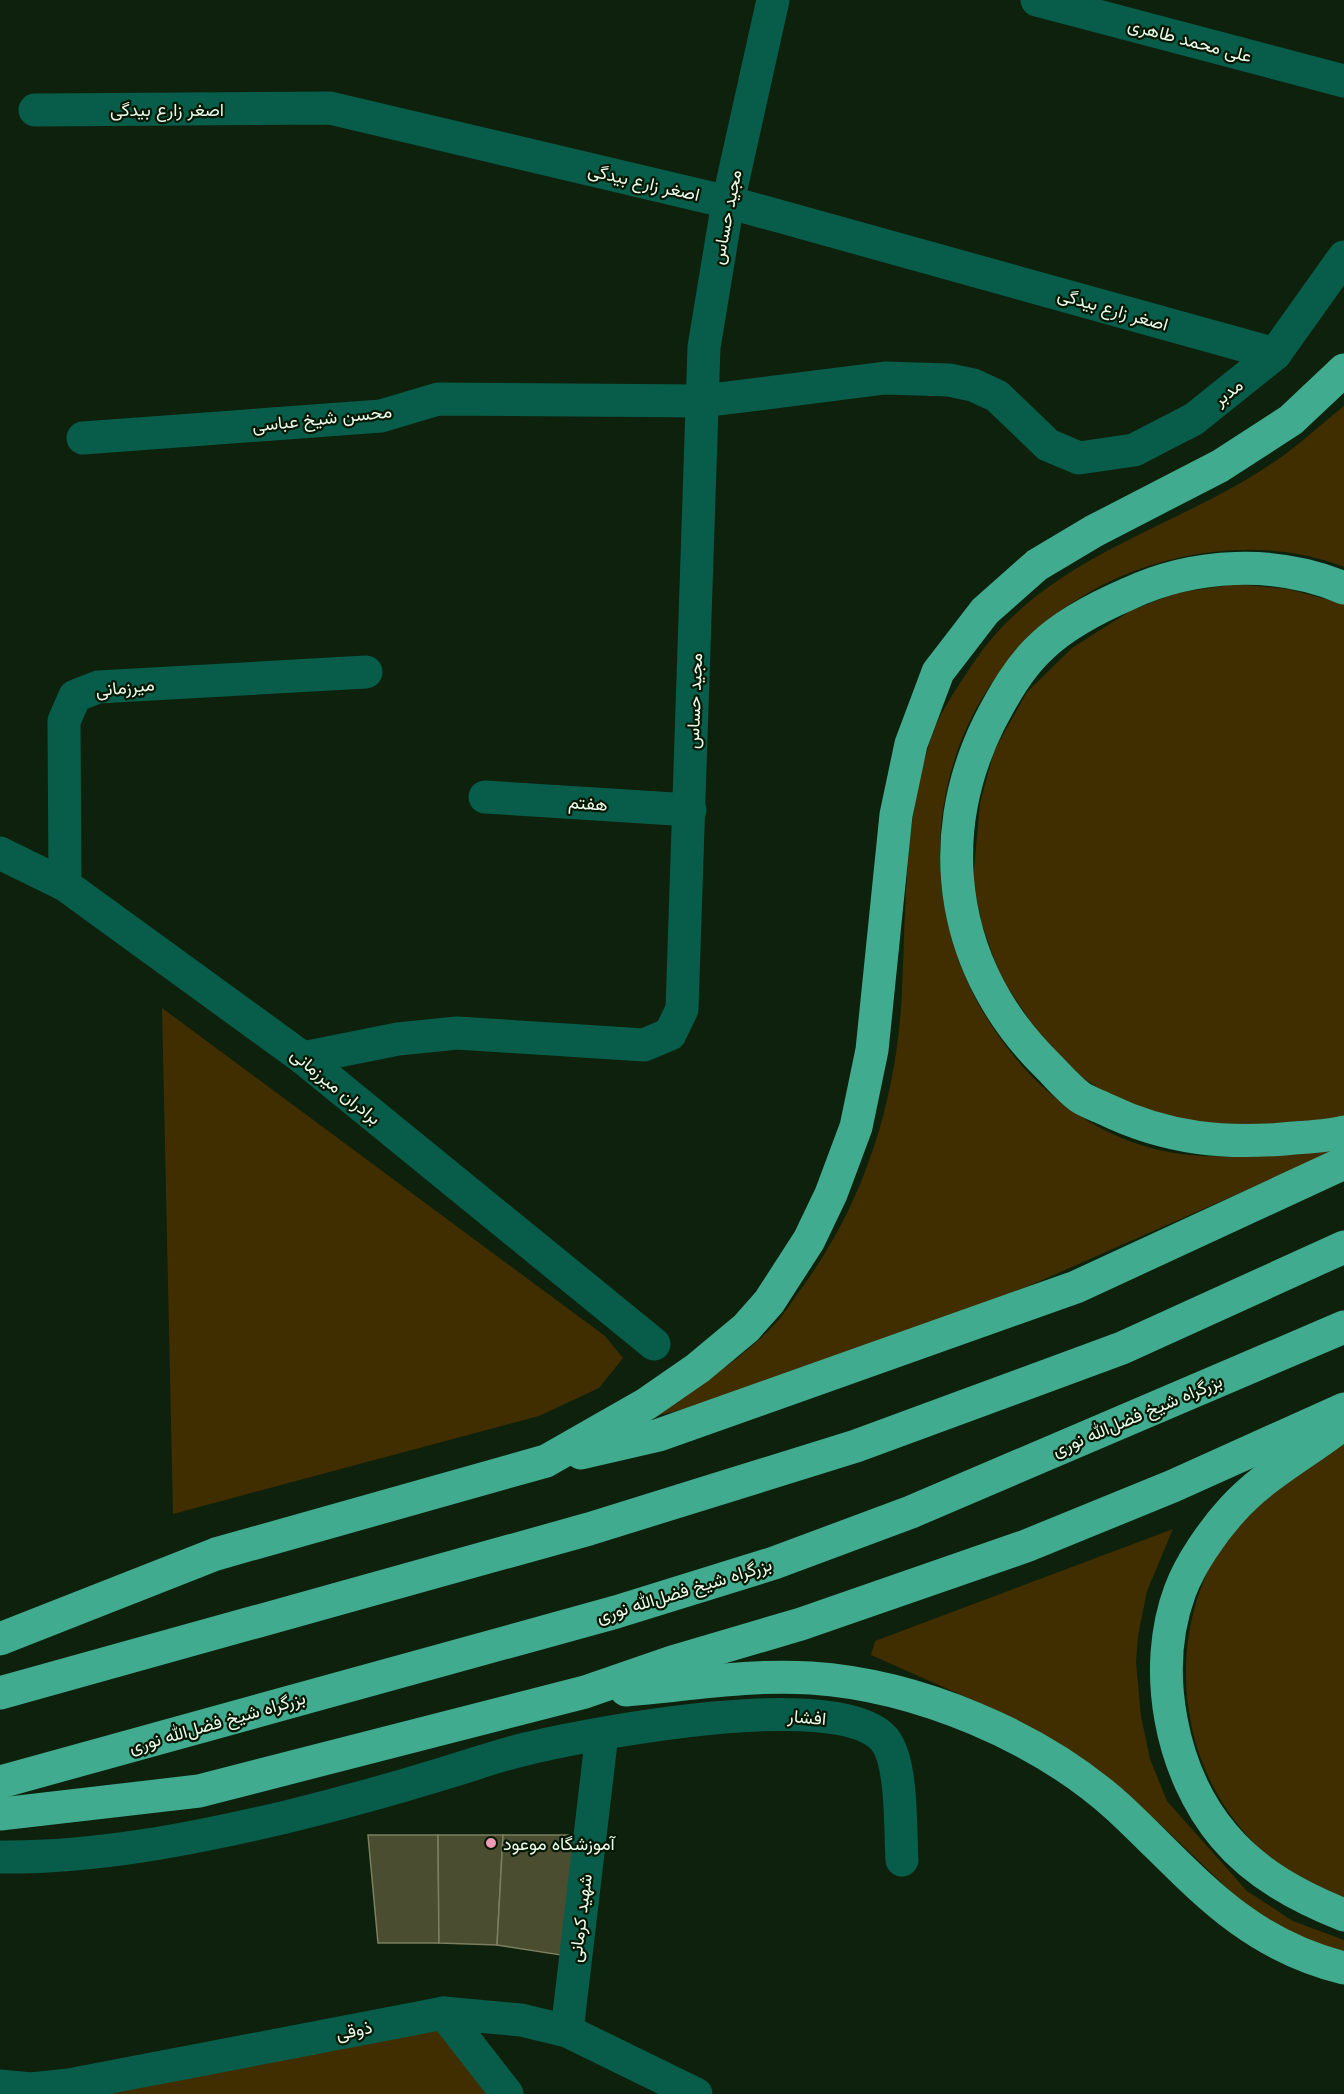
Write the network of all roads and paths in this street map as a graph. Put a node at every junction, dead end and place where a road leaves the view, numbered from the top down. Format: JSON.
{"nodes":[{"id":1,"x":773,"y":0,"type":"edge"},
{"id":2,"x":1037,"y":0,"type":"edge"},
{"id":3,"x":1344,"y":81,"type":"edge"},
{"id":4,"x":35,"y":110,"type":"dead end"},
{"id":5,"x":728,"y":202,"type":"junction"},
{"id":6,"x":1344,"y":257,"type":"edge"},
{"id":7,"x":1275,"y":354,"type":"junction"},
{"id":8,"x":1344,"y":370,"type":"edge"},
{"id":9,"x":703,"y":401,"type":"junction"},
{"id":10,"x":83,"y":438,"type":"dead end"},
{"id":11,"x":1066,"y":454,"type":"joint"},
{"id":12,"x":1344,"y":588,"type":"edge"},
{"id":13,"x":366,"y":672,"type":"dead end"},
{"id":14,"x":485,"y":797,"type":"dead end"},
{"id":15,"x":690,"y":810,"type":"junction"},
{"id":16,"x":0,"y":853,"type":"edge"},
{"id":17,"x":65,"y":885,"type":"junction"},
{"id":18,"x":303,"y":1058,"type":"junction"},
{"id":19,"x":1344,"y":1132,"type":"edge"},
{"id":20,"x":1344,"y":1163,"type":"edge"},
{"id":21,"x":1344,"y":1247,"type":"edge"},
{"id":22,"x":1344,"y":1327,"type":"edge"},
{"id":23,"x":654,"y":1344,"type":"dead end"},
{"id":24,"x":1344,"y":1409,"type":"edge"},
{"id":25,"x":1344,"y":1423,"type":"edge"},
{"id":26,"x":546,"y":1461,"type":"junction"},
{"id":27,"x":0,"y":1639,"type":"edge"},
{"id":28,"x":585,"y":1692,"type":"junction"},
{"id":29,"x":0,"y":1693,"type":"edge"},
{"id":30,"x":602,"y":1734,"type":"junction"},
{"id":31,"x":0,"y":1782,"type":"edge"},
{"id":32,"x":0,"y":1815,"type":"edge"},
{"id":33,"x":0,"y":1857,"type":"edge"},
{"id":34,"x":902,"y":1860,"type":"dead end"},
{"id":35,"x":1344,"y":1915,"type":"edge"},
{"id":36,"x":1344,"y":1968,"type":"edge"},
{"id":37,"x":444,"y":2013,"type":"junction"},
{"id":38,"x":567,"y":2031,"type":"junction"},
{"id":39,"x":21,"y":2090,"type":"edge"},
{"id":40,"x":507,"y":2094,"type":"edge"},
{"id":41,"x":696,"y":2094,"type":"edge"}],
"edges":[{"from":1,"to":5,"type":"street","name":"مجید حساس"},
{"from":2,"to":3,"type":"street","name":"علی محمد طاهری"},
{"from":4,"to":5,"type":"street","name":"اصغر زارع بیدگی"},
{"from":5,"to":7,"type":"street","name":"اصغر زارع بیدگی"},
{"from":5,"to":9,"type":"street","name":"مجید حساس"},
{"from":6,"to":7,"type":"street","name":"مدبر"},
{"from":7,"to":11,"type":"street","name":"مدبر"},
{"from":8,"to":26,"type":"highway"},
{"from":9,"to":10,"type":"street","name":"محسن شیخ عباسی"},
{"from":9,"to":11,"type":"street","name":"محسن شیخ عباسی"},
{"from":9,"to":15,"type":"street","name":"مجید حساس"},
{"from":12,"to":19,"type":"highway"},
{"from":13,"to":17,"type":"street","name":"میرزمانی"},
{"from":14,"to":15,"type":"street","name":"هفتم"},
{"from":15,"to":18,"type":"street","name":"مجید حساس"},
{"from":16,"to":17,"type":"street","name":"برادران میرزمانی"},
{"from":17,"to":18,"type":"street","name":"برادران میرزمانی"},
{"from":18,"to":23,"type":"street","name":"برادران میرزمانی"},
{"from":20,"to":26,"type":"highway"},
{"from":21,"to":29,"type":"highway"},
{"from":22,"to":31,"type":"highway","name":"بزرگراه شیخ فضل‌الله نوری"},
{"from":24,"to":28,"type":"highway"},
{"from":25,"to":35,"type":"highway"},
{"from":26,"to":27,"type":"highway"},
{"from":28,"to":32,"type":"highway"},
{"from":28,"to":36,"type":"highway"},
{"from":30,"to":33,"type":"street","name":"افشار"},
{"from":30,"to":34,"type":"street","name":"افشار"},
{"from":30,"to":38,"type":"street","name":"شهید کرمانی"},
{"from":37,"to":38,"type":"street","name":"ذوقی"},
{"from":37,"to":39,"type":"street","name":"ذوقی"},
{"from":37,"to":40,"type":"street"},
{"from":38,"to":41,"type":"street","name":"ذوقی"}]}
